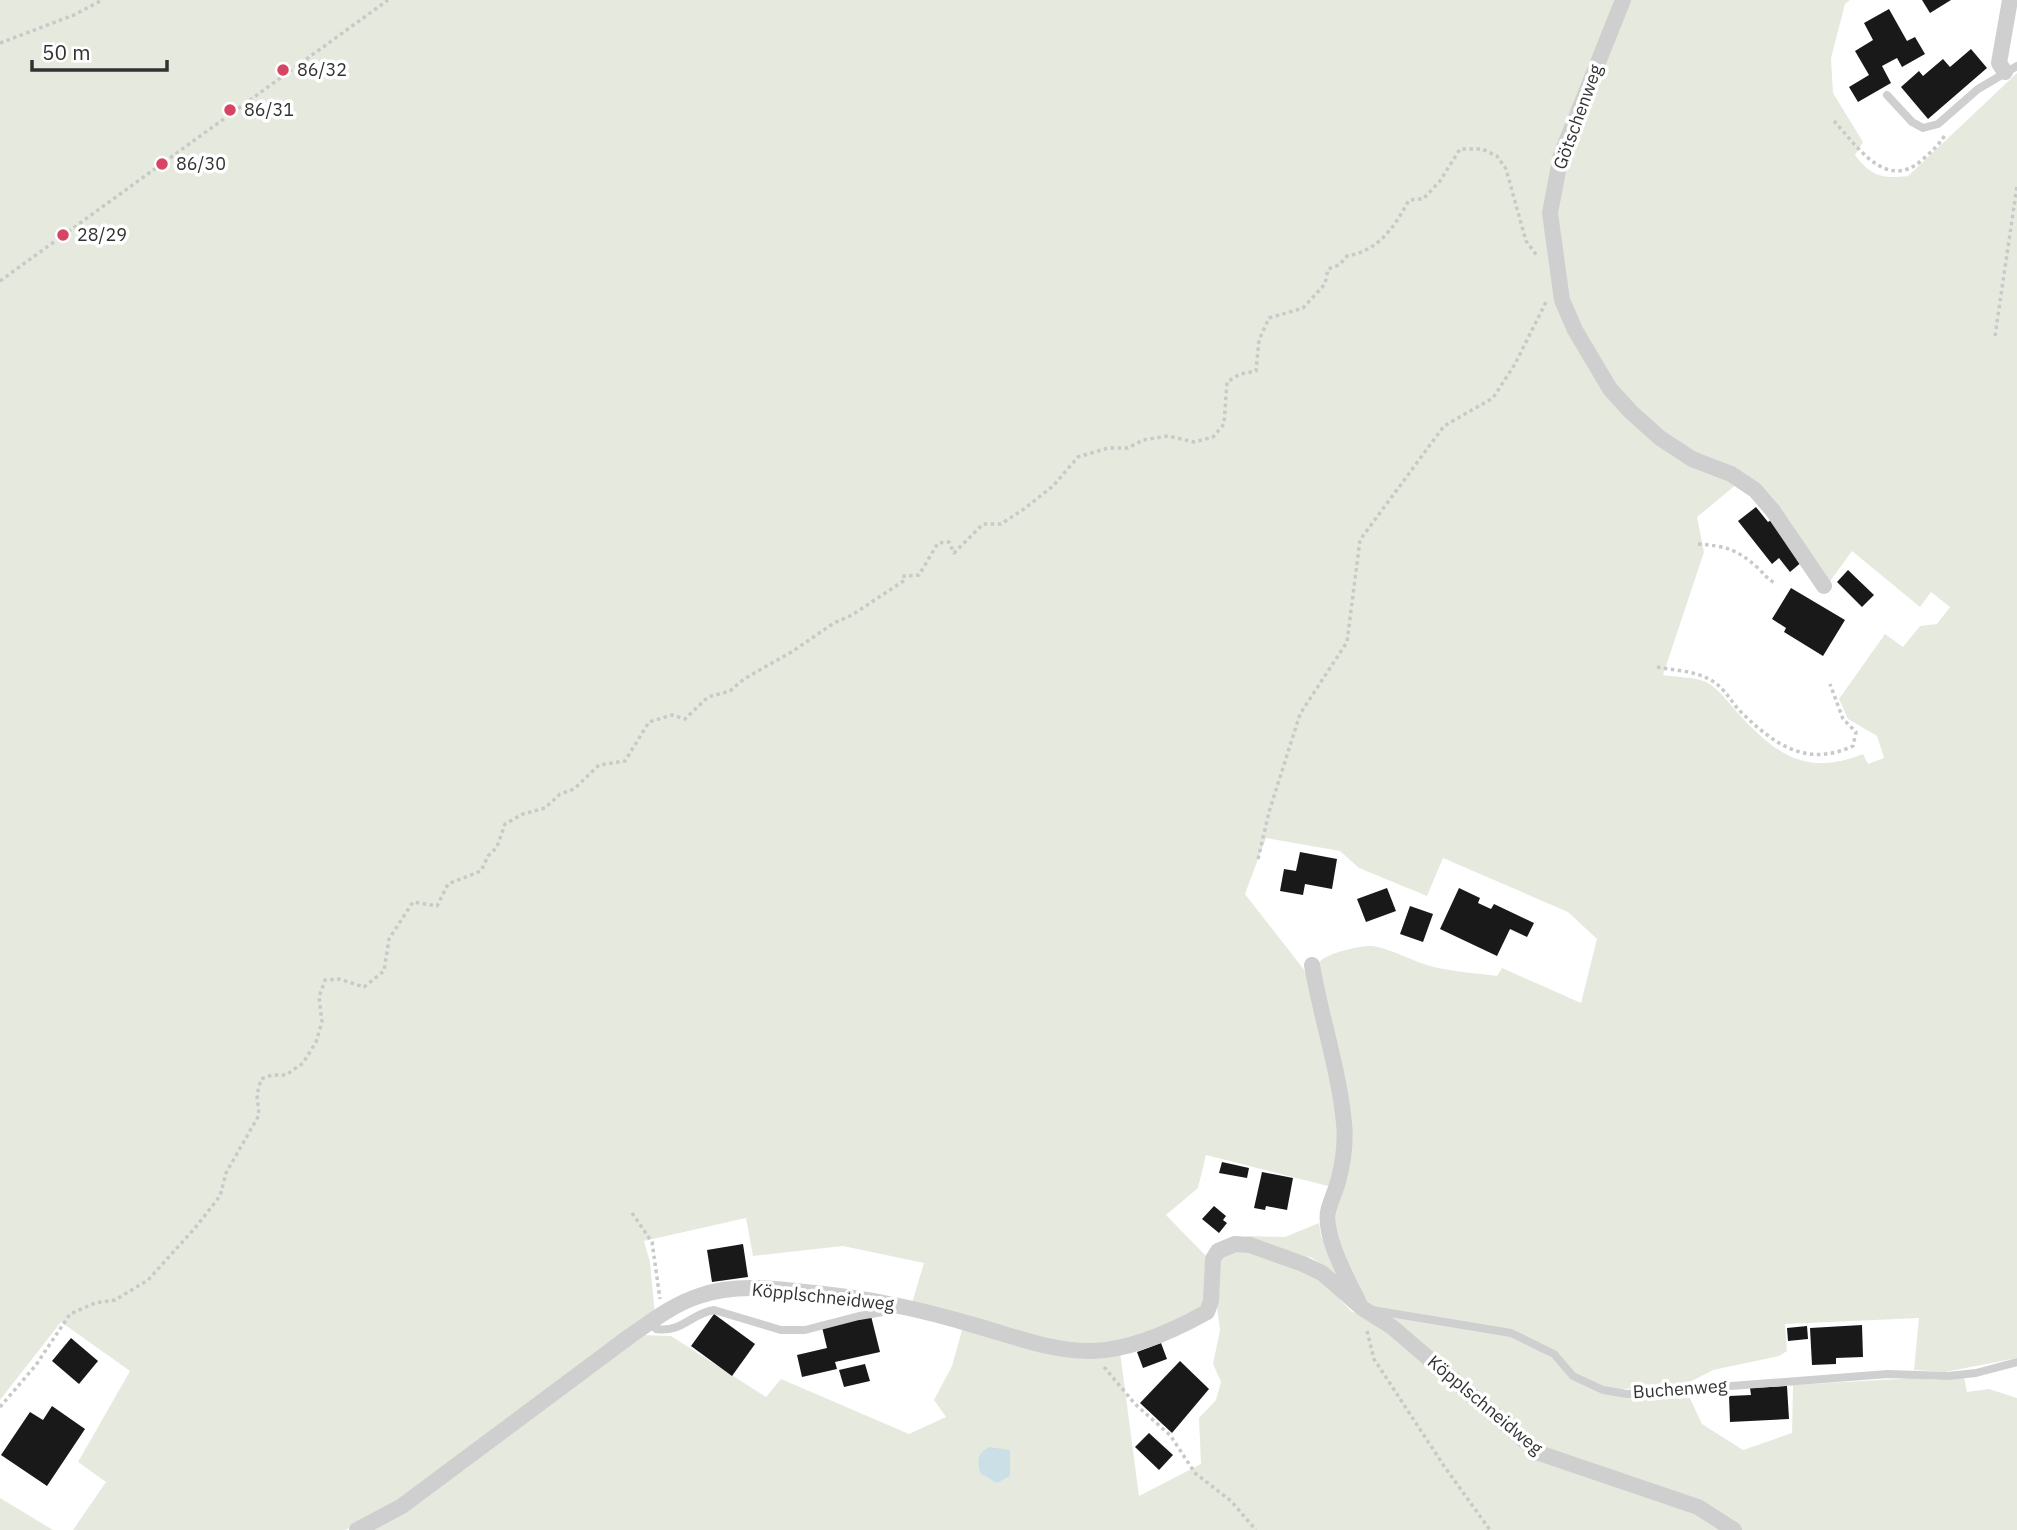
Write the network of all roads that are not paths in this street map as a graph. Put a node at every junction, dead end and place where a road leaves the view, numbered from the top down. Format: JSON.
{"nodes":[{"id":1,"x":1623,"y":0,"type":"edge"},
{"id":2,"x":2010,"y":0,"type":"edge"},
{"id":3,"x":2011,"y":69,"type":"edge"},
{"id":4,"x":1887,"y":96,"type":"dead end"},
{"id":5,"x":1824,"y":586,"type":"dead end"},
{"id":6,"x":1312,"y":965,"type":"dead end"},
{"id":7,"x":898,"y":1304,"type":"junction"},
{"id":8,"x":1362,"y":1308,"type":"junction"},
{"id":9,"x":656,"y":1318,"type":"junction"},
{"id":10,"x":2017,"y":1362,"type":"edge"},
{"id":11,"x":357,"y":1530,"type":"edge"},
{"id":12,"x":1734,"y":1530,"type":"edge"}],
"edges":[{"from":1,"to":5,"type":"street","name":"Götschenweg"},
{"from":2,"to":3,"type":"street"},
{"from":3,"to":4,"type":"lane"},
{"from":6,"to":8,"type":"street"},
{"from":7,"to":8,"type":"street","name":"Köpplschneidweg"},
{"from":7,"to":9,"type":"street","name":"Köpplschneidweg"},
{"from":7,"to":9,"type":"lane"},
{"from":8,"to":10,"type":"lane","name":"Buchenweg"},
{"from":8,"to":12,"type":"street","name":"Köpplschneidweg"},
{"from":9,"to":11,"type":"street","name":"Köpplschneidweg"}]}
